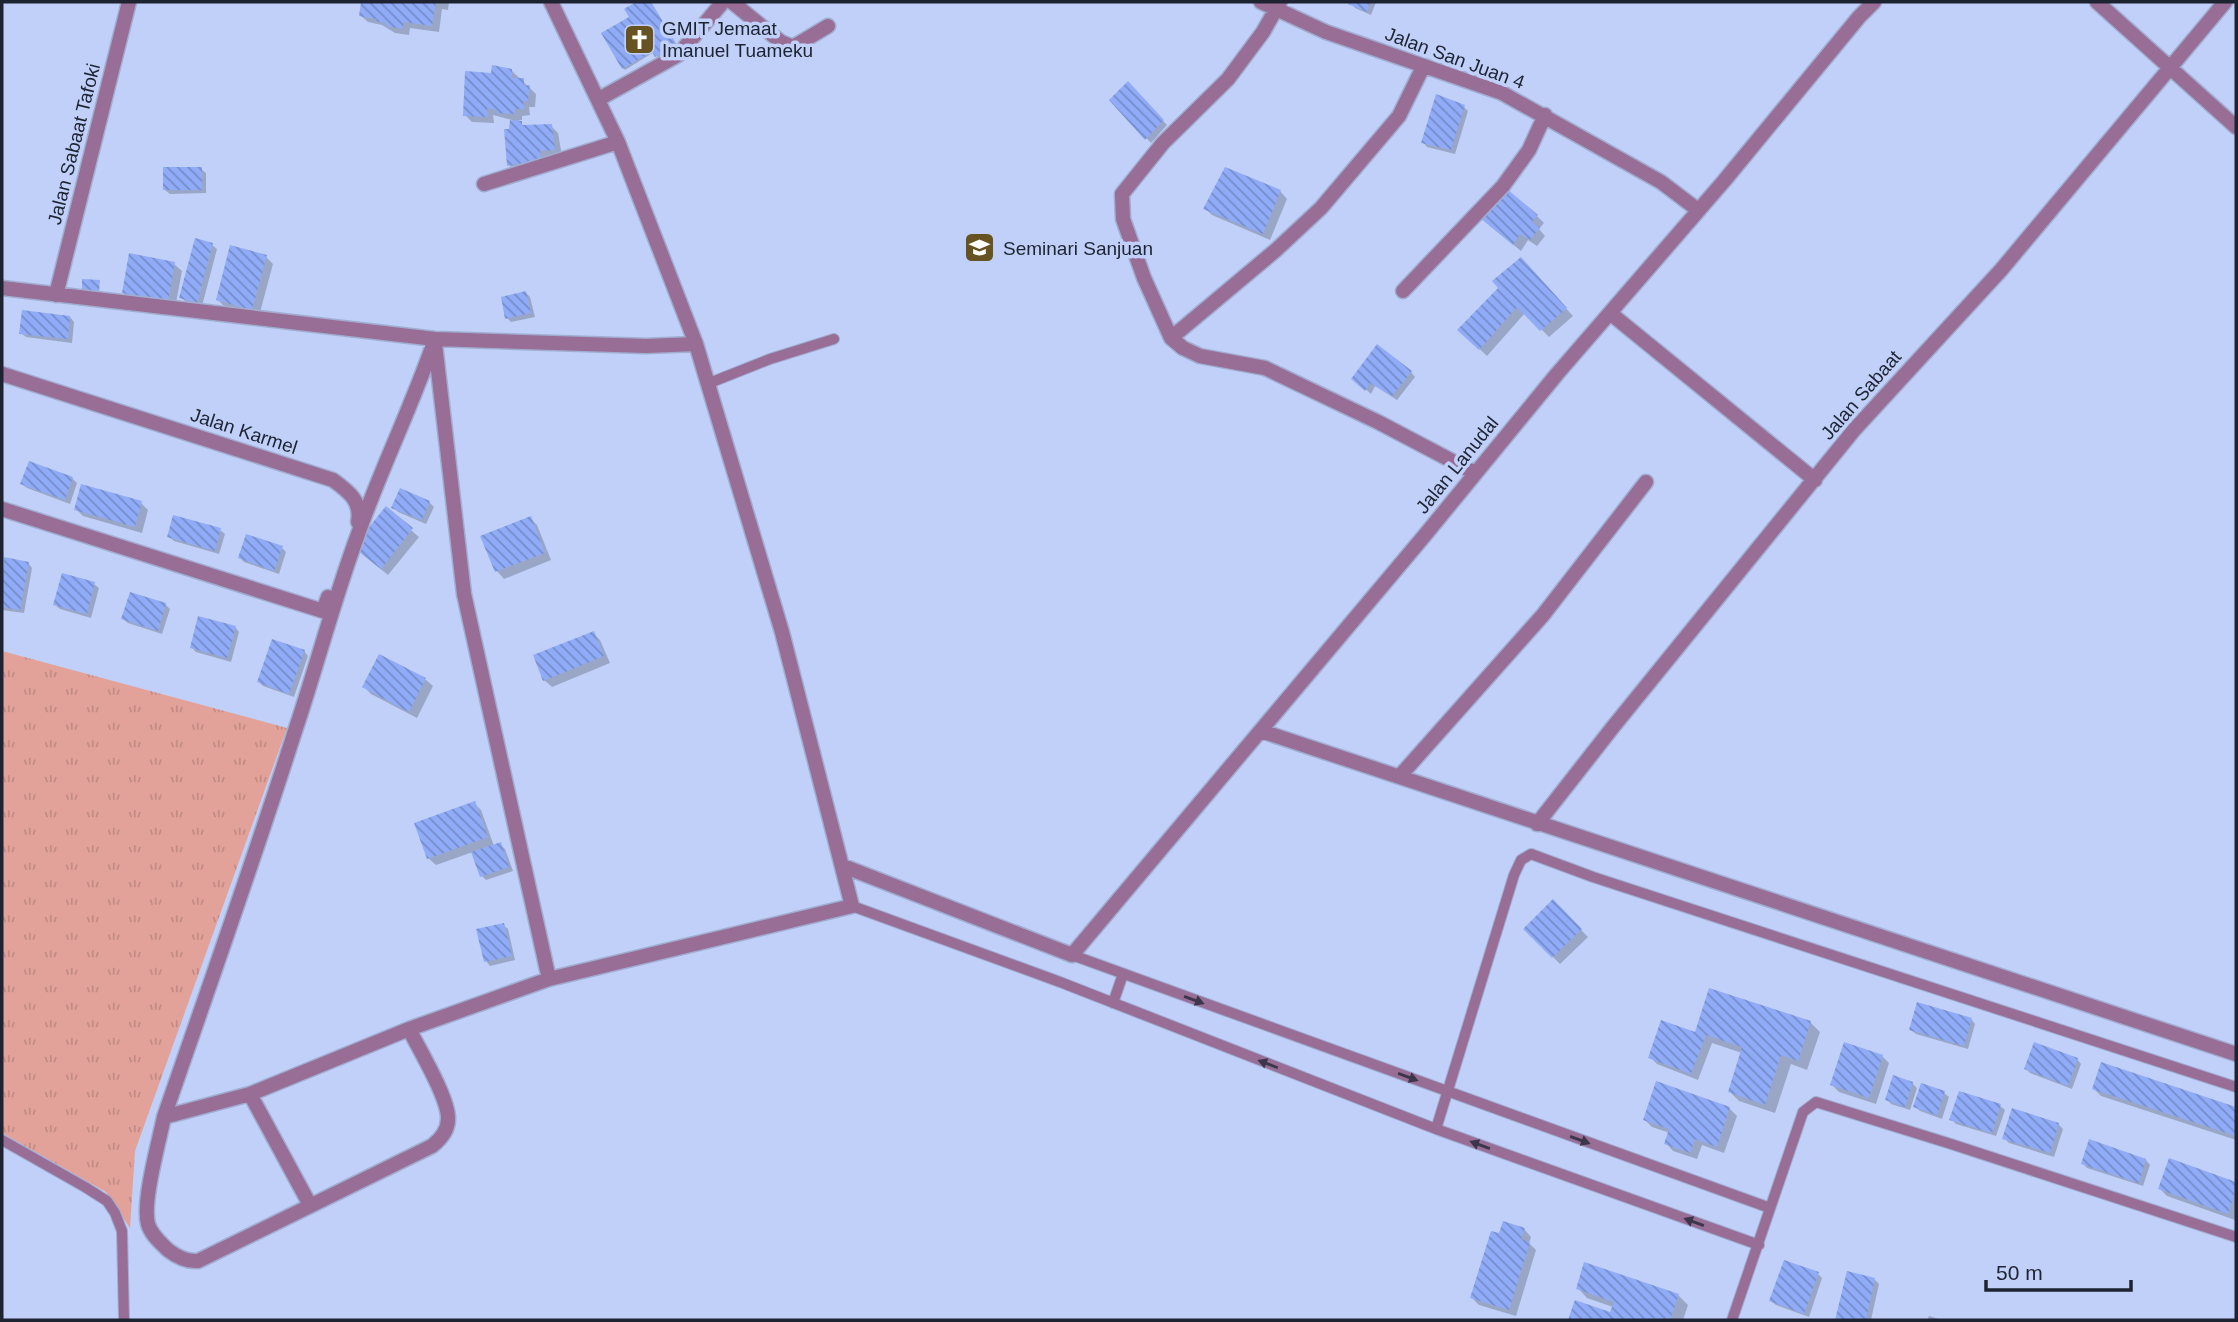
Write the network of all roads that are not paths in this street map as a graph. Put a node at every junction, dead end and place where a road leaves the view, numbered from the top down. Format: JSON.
{"nodes":[{"id":1,"x":129,"y":2,"type":"edge"},
{"id":2,"x":551,"y":2,"type":"edge"},
{"id":3,"x":723,"y":2,"type":"edge"},
{"id":4,"x":732,"y":2,"type":"edge"},
{"id":5,"x":1261,"y":2,"type":"edge"},
{"id":6,"x":1874,"y":2,"type":"edge"},
{"id":7,"x":2097,"y":2,"type":"edge"},
{"id":8,"x":2225,"y":2,"type":"edge"},
{"id":9,"x":1278,"y":6,"type":"edge"},
{"id":10,"x":828,"y":26,"type":"dead end"},
{"id":11,"x":2171,"y":66,"type":"junction"},
{"id":12,"x":1423,"y":67,"type":"junction"},
{"id":13,"x":599,"y":99,"type":"junction"},
{"id":14,"x":1545,"y":115,"type":"junction"},
{"id":15,"x":2236,"y":127,"type":"edge"},
{"id":16,"x":618,"y":142,"type":"junction"},
{"id":17,"x":484,"y":184,"type":"dead end"},
{"id":18,"x":1698,"y":210,"type":"junction"},
{"id":19,"x":2,"y":288,"type":"edge"},
{"id":20,"x":1403,"y":291,"type":"dead end"},
{"id":21,"x":56,"y":295,"type":"junction"},
{"id":22,"x":1610,"y":313,"type":"junction"},
{"id":23,"x":1171,"y":338,"type":"junction"},
{"id":24,"x":435,"y":339,"type":"junction"},
{"id":25,"x":834,"y":339,"type":"dead end"},
{"id":26,"x":696,"y":344,"type":"junction"},
{"id":27,"x":2,"y":374,"type":"edge"},
{"id":28,"x":707,"y":384,"type":"junction"},
{"id":29,"x":1475,"y":473,"type":"junction"},
{"id":30,"x":1815,"y":480,"type":"junction"},
{"id":31,"x":1646,"y":482,"type":"dead end"},
{"id":32,"x":2,"y":509,"type":"edge"},
{"id":33,"x":1261,"y":731,"type":"junction"},
{"id":34,"x":1399,"y":777,"type":"junction"},
{"id":35,"x":1537,"y":824,"type":"junction"},
{"id":36,"x":843,"y":866,"type":"junction"},
{"id":37,"x":852,"y":906,"type":"junction"},
{"id":38,"x":1072,"y":955,"type":"junction"},
{"id":39,"x":1123,"y":974,"type":"junction"},
{"id":40,"x":549,"y":979,"type":"junction"},
{"id":41,"x":1113,"y":1003,"type":"junction"},
{"id":42,"x":409,"y":1029,"type":"junction"},
{"id":43,"x":2236,"y":1054,"type":"edge"},
{"id":44,"x":2236,"y":1087,"type":"edge"},
{"id":45,"x":1447,"y":1091,"type":"junction"},
{"id":46,"x":250,"y":1094,"type":"junction"},
{"id":47,"x":164,"y":1117,"type":"junction"},
{"id":48,"x":1436,"y":1129,"type":"junction"},
{"id":49,"x":2,"y":1140,"type":"edge"},
{"id":50,"x":310,"y":1205,"type":"junction"},
{"id":51,"x":1770,"y":1208,"type":"junction"},
{"id":52,"x":2236,"y":1237,"type":"edge"},
{"id":53,"x":1759,"y":1245,"type":"junction"},
{"id":54,"x":124,"y":1320,"type":"edge"},
{"id":55,"x":1731,"y":1320,"type":"edge"}],
"edges":[{"from":1,"to":21,"type":"street","name":"Jalan Sabaat Tafoki"},
{"from":2,"to":13,"type":"street"},
{"from":3,"to":13,"type":"street"},
{"from":4,"to":10,"type":"street"},
{"from":5,"to":9,"type":"street","name":"Jalan San Juan 4"},
{"from":6,"to":18,"type":"street","name":"Jalan Lanudal"},
{"from":7,"to":11,"type":"street"},
{"from":8,"to":11,"type":"street","name":"Jalan Sabaat"},
{"from":9,"to":12,"type":"street","name":"Jalan San Juan 4"},
{"from":9,"to":23,"type":"street"},
{"from":11,"to":15,"type":"street"},
{"from":11,"to":30,"type":"street","name":"Jalan Sabaat"},
{"from":12,"to":14,"type":"street","name":"Jalan San Juan 4"},
{"from":12,"to":23,"type":"street"},
{"from":13,"to":16,"type":"street"},
{"from":14,"to":18,"type":"street","name":"Jalan San Juan 4"},
{"from":14,"to":20,"type":"street"},
{"from":16,"to":17,"type":"street"},
{"from":16,"to":26,"type":"street"},
{"from":18,"to":22,"type":"street","name":"Jalan Lanudal"},
{"from":19,"to":21,"type":"street"},
{"from":21,"to":24,"type":"street"},
{"from":22,"to":29,"type":"street","name":"Jalan Lanudal"},
{"from":22,"to":30,"type":"street"},
{"from":23,"to":29,"type":"street"},
{"from":24,"to":26,"type":"street"},
{"from":24,"to":40,"type":"street"},
{"from":24,"to":47,"type":"street"},
{"from":25,"to":28,"type":"lane"},
{"from":26,"to":28,"type":"street"},
{"from":27,"to":32,"type":"street","name":"Jalan Karmel"},
{"from":28,"to":36,"type":"street"},
{"from":29,"to":33,"type":"street","name":"Jalan Lanudal"},
{"from":30,"to":35,"type":"street","name":"Jalan Sabaat"},
{"from":31,"to":34,"type":"street"},
{"from":33,"to":34,"type":"street"},
{"from":33,"to":38,"type":"street","name":"Jalan Lanudal"},
{"from":34,"to":35,"type":"street"},
{"from":35,"to":43,"type":"street"},
{"from":36,"to":37,"type":"street"},
{"from":36,"to":38,"type":"street"},
{"from":37,"to":40,"type":"street"},
{"from":37,"to":41,"type":"lane"},
{"from":38,"to":39,"type":"lane"},
{"from":39,"to":41,"type":"lane"},
{"from":39,"to":45,"type":"lane","one_way":true},
{"from":40,"to":42,"type":"street"},
{"from":48,"to":41,"type":"lane","one_way":true},
{"from":42,"to":46,"type":"street"},
{"from":42,"to":50,"type":"street"},
{"from":44,"to":45,"type":"lane"},
{"from":45,"to":48,"type":"lane"},
{"from":45,"to":51,"type":"lane","one_way":true},
{"from":46,"to":47,"type":"street"},
{"from":46,"to":50,"type":"street"},
{"from":47,"to":50,"type":"street"},
{"from":53,"to":48,"type":"lane","one_way":true},
{"from":49,"to":54,"type":"lane"},
{"from":51,"to":52,"type":"lane"},
{"from":51,"to":53,"type":"lane"},
{"from":53,"to":55,"type":"lane"}]}
